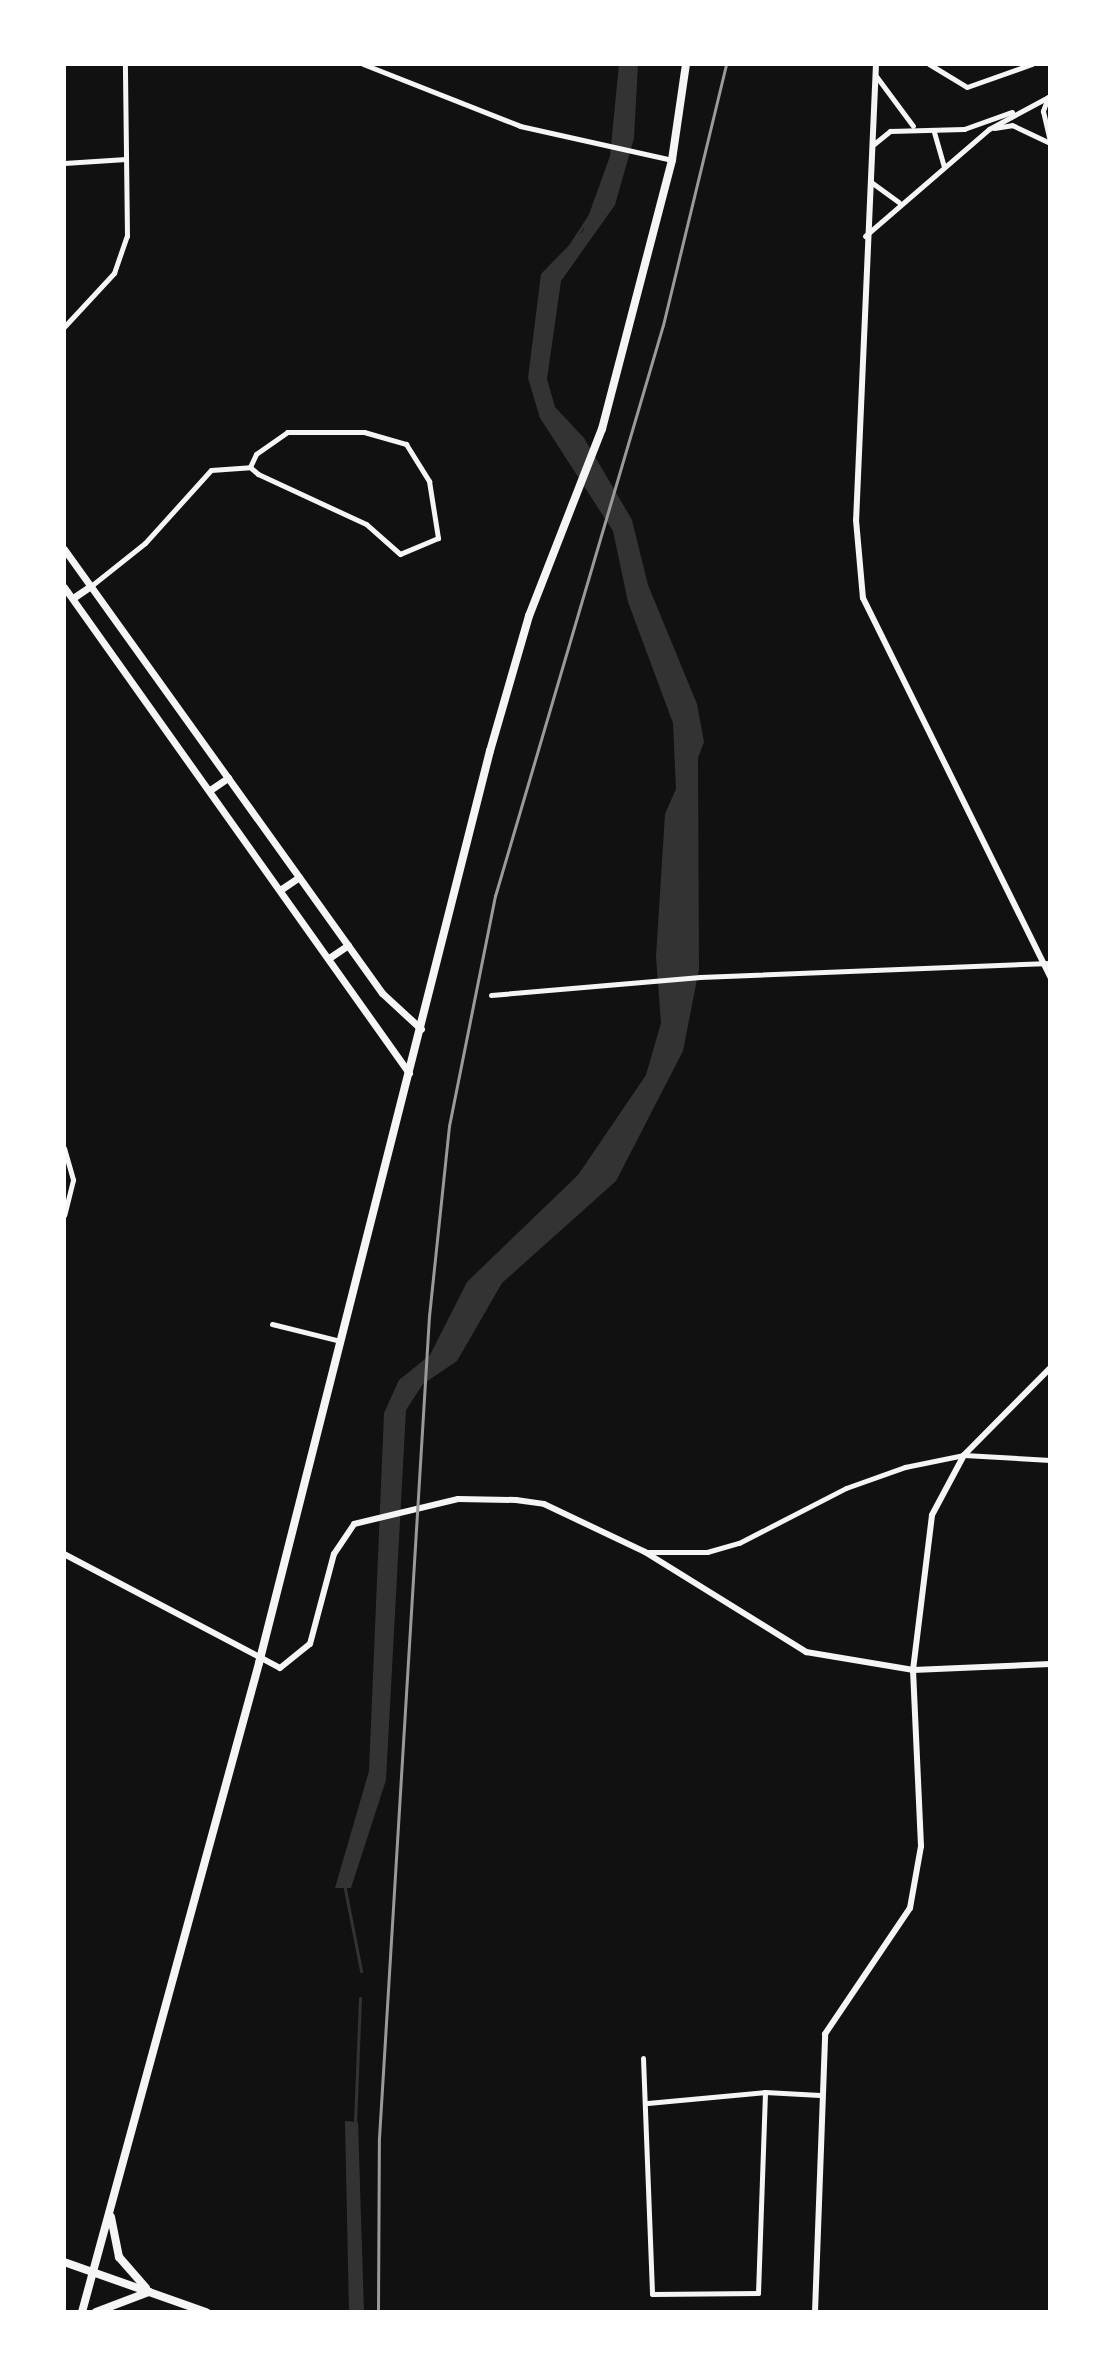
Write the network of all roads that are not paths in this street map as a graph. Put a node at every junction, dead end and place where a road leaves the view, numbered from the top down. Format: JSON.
{"nodes":[{"id":1,"x":125,"y":64,"type":"edge"},
{"id":2,"x":363,"y":64,"type":"edge"},
{"id":3,"x":686,"y":64,"type":"edge"},
{"id":4,"x":876,"y":64,"type":"edge"},
{"id":5,"x":929,"y":64,"type":"edge"},
{"id":6,"x":1032,"y":64,"type":"edge"},
{"id":7,"x":876,"y":76,"type":"junction"},
{"id":8,"x":1049,"y":96,"type":"edge"},
{"id":9,"x":1025,"y":108,"type":"junction"},
{"id":10,"x":913,"y":126,"type":"junction"},
{"id":11,"x":989,"y":129,"type":"junction"},
{"id":12,"x":934,"y":132,"type":"junction"},
{"id":13,"x":1050,"y":142,"type":"edge"},
{"id":14,"x":874,"y":144,"type":"junction"},
{"id":15,"x":126,"y":159,"type":"junction"},
{"id":16,"x":672,"y":160,"type":"junction"},
{"id":17,"x":64,"y":163,"type":"edge"},
{"id":18,"x":944,"y":166,"type":"junction"},
{"id":19,"x":870,"y":182,"type":"junction"},
{"id":20,"x":899,"y":202,"type":"junction"},
{"id":21,"x":865,"y":236,"type":"junction"},
{"id":22,"x":64,"y":327,"type":"edge"},
{"id":23,"x":250,"y":467,"type":"junction"},
{"id":24,"x":64,"y":549,"type":"edge"},
{"id":25,"x":91,"y":586,"type":"junction"},
{"id":26,"x":64,"y":587,"type":"edge"},
{"id":27,"x":73,"y":598,"type":"junction"},
{"id":28,"x":228,"y":778,"type":"junction"},
{"id":29,"x":210,"y":790,"type":"junction"},
{"id":30,"x":299,"y":877,"type":"junction"},
{"id":31,"x":280,"y":890,"type":"junction"},
{"id":32,"x":348,"y":945,"type":"junction"},
{"id":33,"x":329,"y":958,"type":"junction"},
{"id":34,"x":1047,"y":964,"type":"edge"},
{"id":35,"x":1050,"y":977,"type":"edge"},
{"id":36,"x":491,"y":995,"type":"dead end"},
{"id":37,"x":421,"y":1029,"type":"junction"},
{"id":38,"x":409,"y":1073,"type":"junction"},
{"id":39,"x":64,"y":1148,"type":"edge"},
{"id":40,"x":64,"y":1215,"type":"edge"},
{"id":41,"x":272,"y":1324,"type":"dead end"},
{"id":42,"x":341,"y":1341,"type":"junction"},
{"id":43,"x":1050,"y":1368,"type":"edge"},
{"id":44,"x":964,"y":1455,"type":"junction"},
{"id":45,"x":1050,"y":1460,"type":"edge"},
{"id":46,"x":645,"y":1552,"type":"junction"},
{"id":47,"x":64,"y":1554,"type":"edge"},
{"id":48,"x":259,"y":1663,"type":"junction"},
{"id":49,"x":1050,"y":1664,"type":"edge"},
{"id":50,"x":913,"y":1670,"type":"junction"},
{"id":51,"x":643,"y":2058,"type":"dead end"},
{"id":52,"x":765,"y":2092,"type":"junction"},
{"id":53,"x":820,"y":2095,"type":"junction"},
{"id":54,"x":648,"y":2103,"type":"junction"},
{"id":55,"x":111,"y":2214,"type":"junction"},
{"id":56,"x":64,"y":2262,"type":"edge"},
{"id":57,"x":94,"y":2273,"type":"junction"},
{"id":58,"x":150,"y":2292,"type":"junction"},
{"id":59,"x":82,"y":2312,"type":"edge"},
{"id":60,"x":96,"y":2312,"type":"edge"},
{"id":61,"x":206,"y":2312,"type":"edge"},
{"id":62,"x":815,"y":2312,"type":"edge"}],
"edges":[{"from":1,"to":15,"type":"street"},
{"from":2,"to":16,"type":"street"},
{"from":3,"to":16,"type":"main road"},
{"from":4,"to":7,"type":"street"},
{"from":5,"to":6,"type":"street"},
{"from":7,"to":10,"type":"street"},
{"from":7,"to":14,"type":"street"},
{"from":8,"to":9,"type":"street"},
{"from":8,"to":13,"type":"street"},
{"from":9,"to":11,"type":"street"},
{"from":9,"to":12,"type":"street"},
{"from":10,"to":12,"type":"street"},
{"from":10,"to":14,"type":"street"},
{"from":11,"to":13,"type":"street"},
{"from":11,"to":18,"type":"street"},
{"from":12,"to":18,"type":"street"},
{"from":14,"to":19,"type":"street"},
{"from":15,"to":17,"type":"street"},
{"from":15,"to":22,"type":"street"},
{"from":16,"to":37,"type":"main road"},
{"from":18,"to":20,"type":"street"},
{"from":19,"to":20,"type":"street"},
{"from":19,"to":21,"type":"street"},
{"from":20,"to":21,"type":"street"},
{"from":21,"to":34,"type":"street"},
{"from":23,"to":23,"type":"street"},
{"from":23,"to":25,"type":"street"},
{"from":24,"to":25,"type":"main road"},
{"from":25,"to":27,"type":"main road"},
{"from":25,"to":28,"type":"main road"},
{"from":26,"to":27,"type":"main road"},
{"from":27,"to":29,"type":"main road"},
{"from":28,"to":29,"type":"main road"},
{"from":28,"to":30,"type":"main road"},
{"from":29,"to":31,"type":"main road"},
{"from":30,"to":31,"type":"main road"},
{"from":30,"to":32,"type":"main road"},
{"from":31,"to":33,"type":"main road"},
{"from":32,"to":33,"type":"main road"},
{"from":32,"to":37,"type":"main road"},
{"from":33,"to":38,"type":"main road"},
{"from":34,"to":35,"type":"street"},
{"from":34,"to":36,"type":"street"},
{"from":37,"to":38,"type":"main road"},
{"from":38,"to":42,"type":"main road"},
{"from":39,"to":40,"type":"street"},
{"from":41,"to":42,"type":"street"},
{"from":42,"to":48,"type":"main road"},
{"from":43,"to":44,"type":"street"},
{"from":44,"to":45,"type":"street"},
{"from":44,"to":46,"type":"street"},
{"from":44,"to":50,"type":"street"},
{"from":46,"to":48,"type":"street"},
{"from":46,"to":50,"type":"street"},
{"from":47,"to":48,"type":"street"},
{"from":48,"to":55,"type":"main road"},
{"from":49,"to":50,"type":"street"},
{"from":50,"to":53,"type":"street"},
{"from":51,"to":54,"type":"street"},
{"from":52,"to":53,"type":"street"},
{"from":52,"to":54,"type":"street"},
{"from":52,"to":54,"type":"street"},
{"from":53,"to":62,"type":"street"},
{"from":55,"to":57,"type":"main road"},
{"from":55,"to":58,"type":"main road"},
{"from":56,"to":57,"type":"main road"},
{"from":57,"to":58,"type":"main road"},
{"from":57,"to":59,"type":"main road"},
{"from":58,"to":60,"type":"main road"},
{"from":58,"to":61,"type":"main road"}]}
